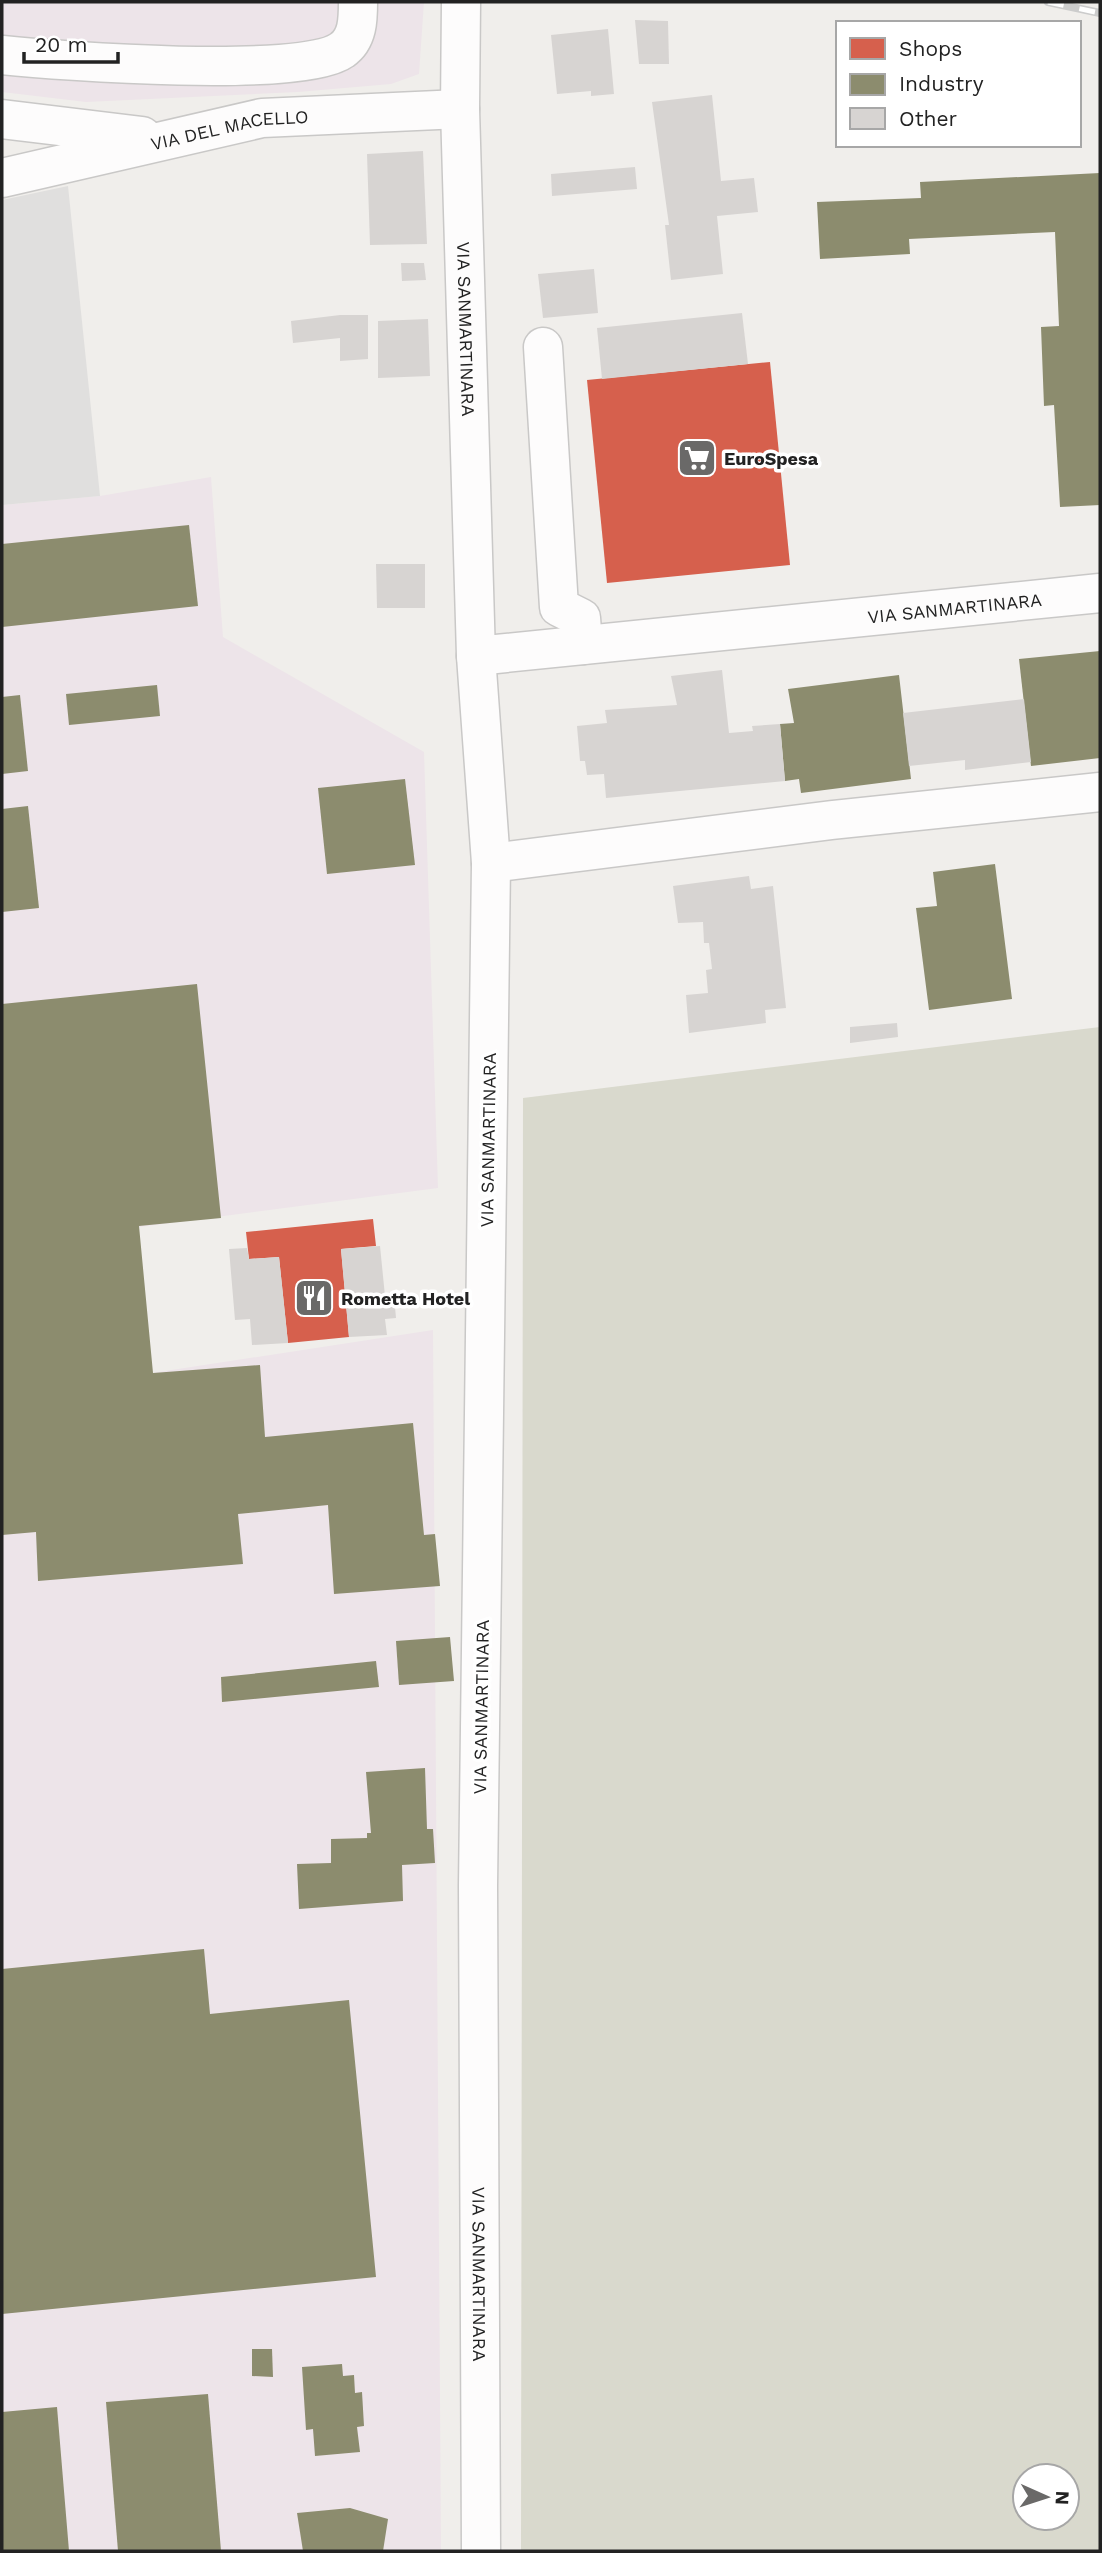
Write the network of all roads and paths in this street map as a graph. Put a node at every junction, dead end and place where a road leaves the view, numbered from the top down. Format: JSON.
{"nodes":[{"id":1,"x":358,"y":2,"type":"edge"},
{"id":2,"x":461,"y":2,"type":"edge"},
{"id":3,"x":2,"y":55,"type":"edge"},
{"id":4,"x":460,"y":109,"type":"junction"},
{"id":5,"x":2,"y":119,"type":"edge"},
{"id":6,"x":170,"y":139,"type":"junction"},
{"id":7,"x":2,"y":178,"type":"edge"},
{"id":8,"x":543,"y":347,"type":"dead end"},
{"id":9,"x":1100,"y":593,"type":"edge"},
{"id":10,"x":583,"y":645,"type":"junction"},
{"id":11,"x":476,"y":656,"type":"junction"},
{"id":12,"x":1100,"y":792,"type":"edge"},
{"id":13,"x":491,"y":863,"type":"junction"},
{"id":14,"x":481,"y":2551,"type":"edge"}],
"edges":[{"from":1,"to":3,"type":"street"},
{"from":2,"to":4,"type":"street","name":"VIA SANMARTINARA"},
{"from":4,"to":6,"type":"street","name":"VIA DEL MACELLO"},
{"from":4,"to":11,"type":"street","name":"VIA SANMARTINARA"},
{"from":5,"to":6,"type":"street"},
{"from":6,"to":7,"type":"street","name":"VIA DEL MACELLO"},
{"from":8,"to":10,"type":"street"},
{"from":9,"to":10,"type":"street","name":"VIA SANMARTINARA"},
{"from":10,"to":11,"type":"street","name":"VIA SANMARTINARA"},
{"from":11,"to":13,"type":"street","name":"VIA SANMARTINARA"},
{"from":12,"to":13,"type":"street"},
{"from":13,"to":14,"type":"street","name":"VIA SANMARTINARA"}]}
